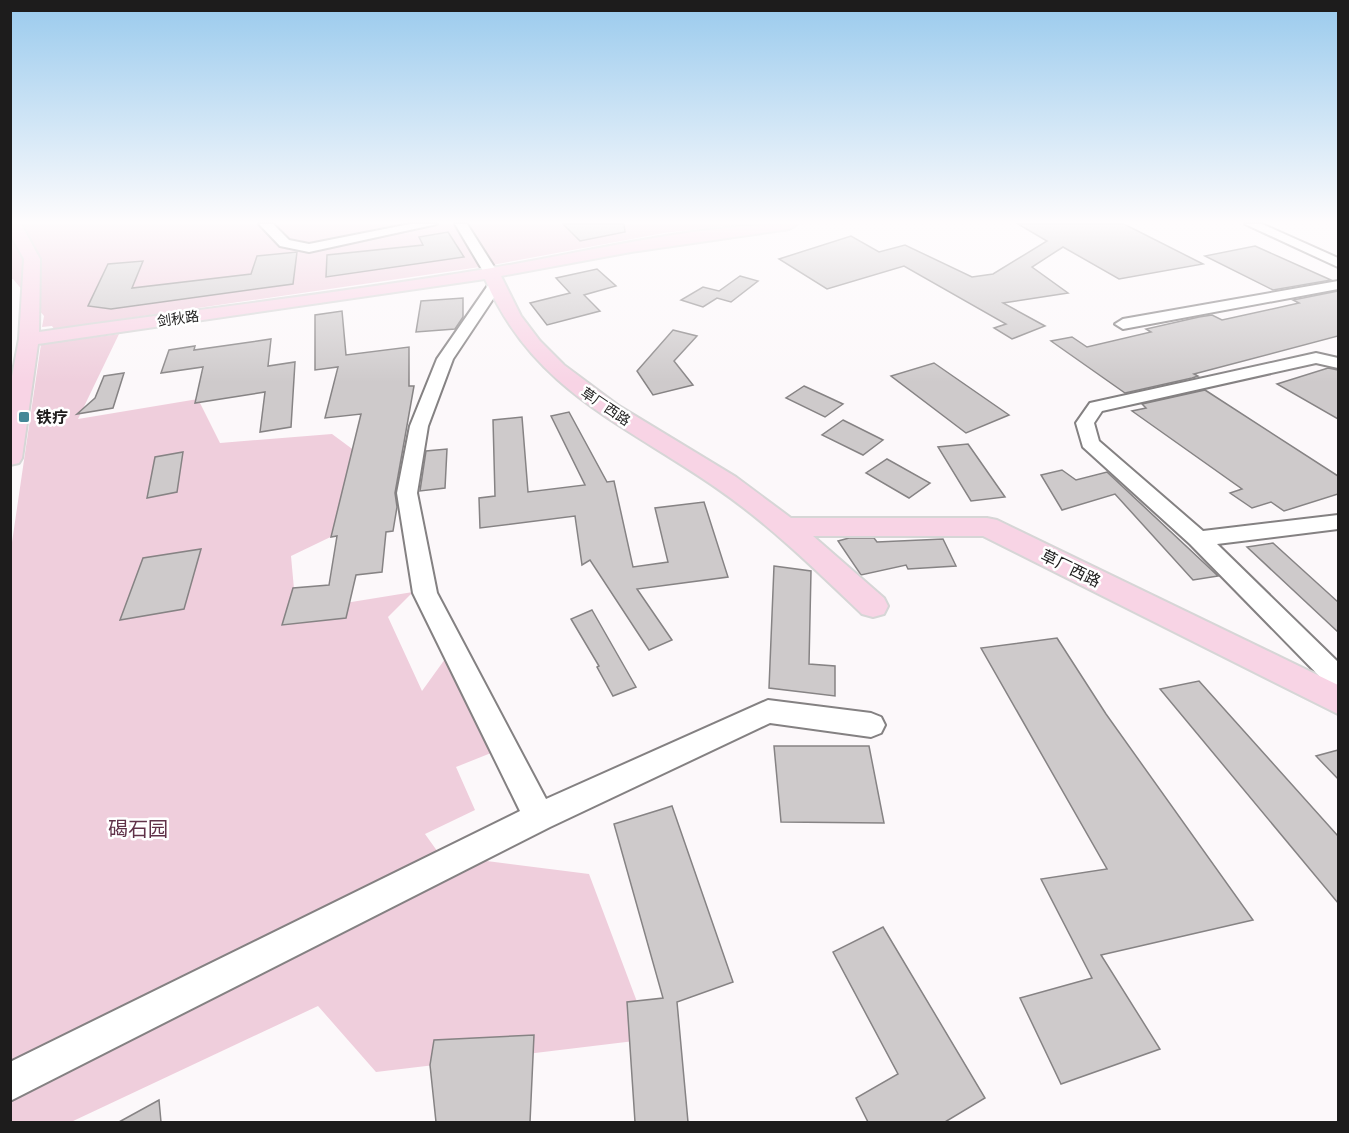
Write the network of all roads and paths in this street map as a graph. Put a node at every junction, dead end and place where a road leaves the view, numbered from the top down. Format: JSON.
{"nodes":[{"id":1,"x":31,"y":277,"type":"edge"},
{"id":2,"x":498,"y":277,"type":"edge"},
{"id":3,"x":493,"y":278,"type":"junction"},
{"id":4,"x":1338,"y":285,"type":"edge"},
{"id":5,"x":1123,"y":324,"type":"dead end"},
{"id":6,"x":29,"y":339,"type":"junction"},
{"id":7,"x":1338,"y":361,"type":"edge"},
{"id":8,"x":10,"y":458,"type":"edge"},
{"id":9,"x":1338,"y":522,"type":"edge"},
{"id":10,"x":783,"y":527,"type":"junction"},
{"id":11,"x":1198,"y":540,"type":"junction"},
{"id":12,"x":873,"y":606,"type":"dead end"},
{"id":13,"x":1338,"y":678,"type":"edge"},
{"id":14,"x":1338,"y":700,"type":"edge"},
{"id":15,"x":871,"y":725,"type":"dead end"},
{"id":16,"x":539,"y":817,"type":"junction"},
{"id":17,"x":10,"y":1082,"type":"edge"}],
"edges":[{"from":1,"to":6,"type":"main road"},
{"from":2,"to":3,"type":"main road","name":"剑秋路"},
{"from":3,"to":6,"type":"main road","name":"剑秋路"},
{"from":3,"to":10,"type":"main road","name":"草厂西路"},
{"from":3,"to":16,"type":"street"},
{"from":4,"to":5,"type":"street"},
{"from":6,"to":8,"type":"main road"},
{"from":7,"to":11,"type":"street"},
{"from":9,"to":11,"type":"street"},
{"from":10,"to":12,"type":"main road","name":"草厂西路"},
{"from":10,"to":14,"type":"main road","name":"草厂西路"},
{"from":11,"to":13,"type":"street"},
{"from":15,"to":16,"type":"street"},
{"from":16,"to":17,"type":"street"}]}
